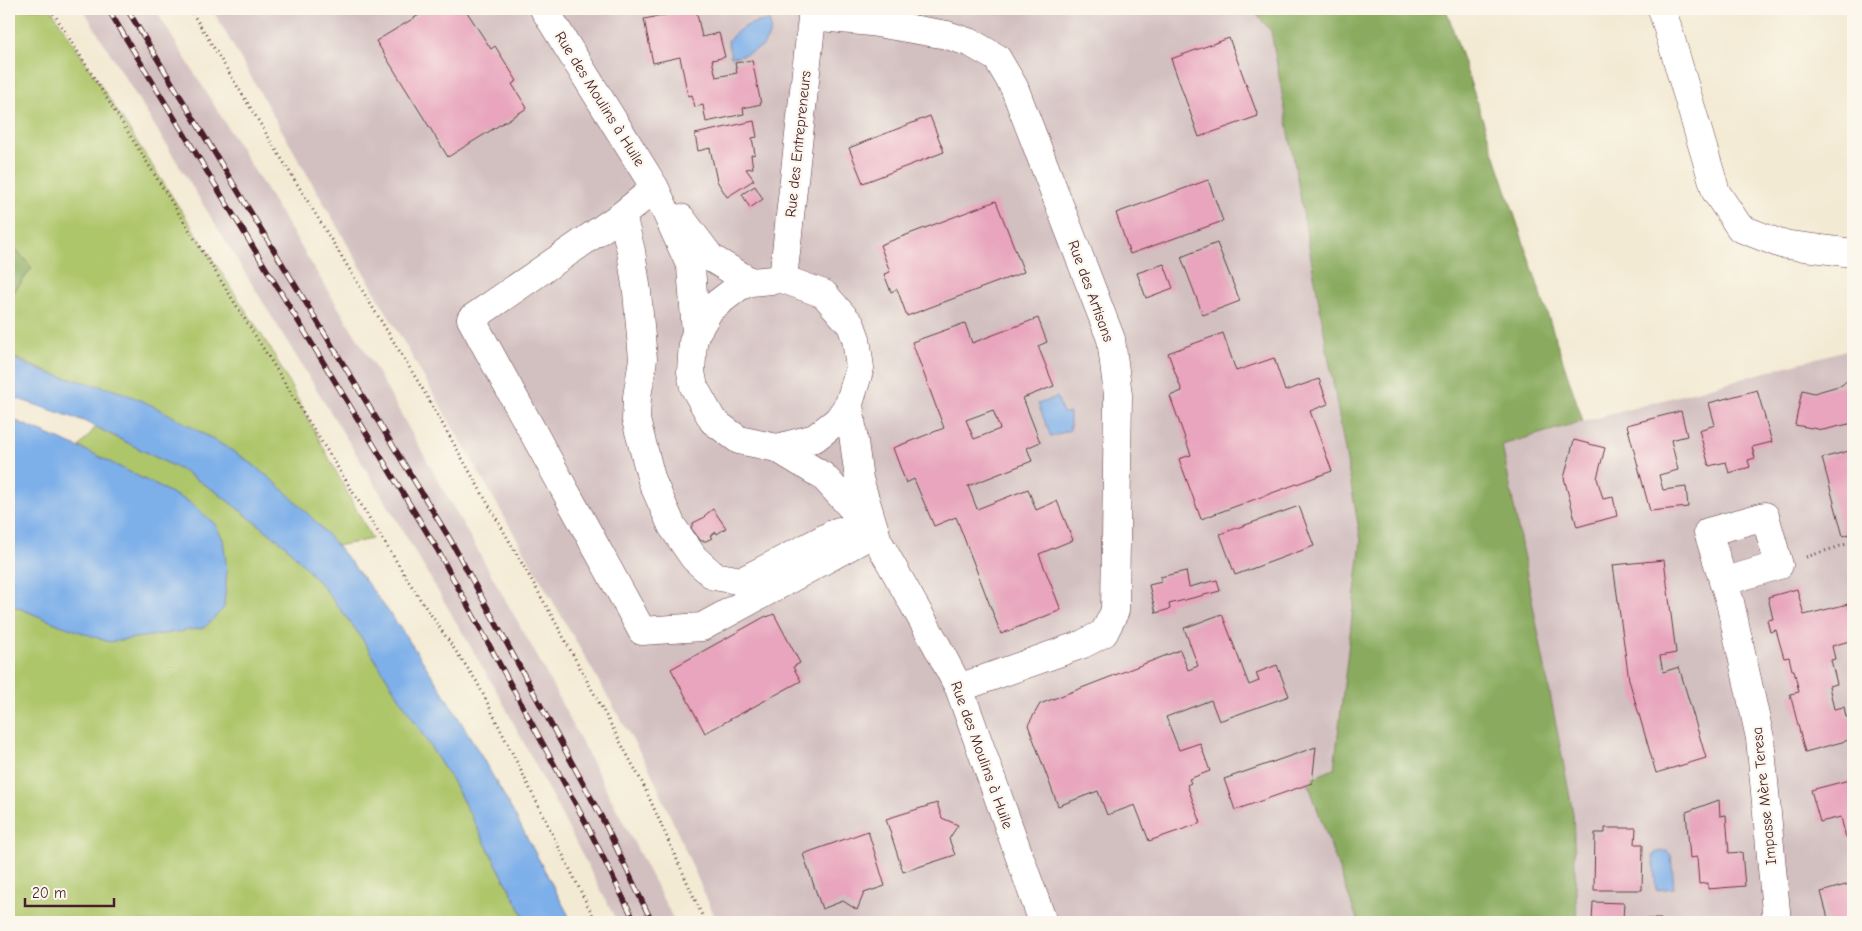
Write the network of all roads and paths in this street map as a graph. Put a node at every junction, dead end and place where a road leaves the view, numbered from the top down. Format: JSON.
{"nodes":[{"id":1,"x":51,"y":9,"type":"edge"},
{"id":2,"x":190,"y":9,"type":"edge"},
{"id":3,"x":544,"y":9,"type":"edge"},
{"id":4,"x":1662,"y":9,"type":"edge"},
{"id":5,"x":812,"y":12,"type":"edge"},
{"id":6,"x":656,"y":188,"type":"junction"},
{"id":7,"x":622,"y":215,"type":"junction"},
{"id":8,"x":1853,"y":253,"type":"edge"},
{"id":9,"x":782,"y":278,"type":"junction"},
{"id":10,"x":751,"y":282,"type":"junction"},
{"id":11,"x":696,"y":333,"type":"junction"},
{"id":12,"x":850,"y":404,"type":"junction"},
{"id":13,"x":777,"y":448,"type":"junction"},
{"id":14,"x":871,"y":531,"type":"junction"},
{"id":15,"x":1853,"y":542,"type":"edge"},
{"id":16,"x":1779,"y":565,"type":"junction"},
{"id":17,"x":1723,"y":582,"type":"junction"},
{"id":18,"x":959,"y":688,"type":"junction"},
{"id":19,"x":596,"y":922,"type":"edge"},
{"id":20,"x":705,"y":922,"type":"edge"},
{"id":21,"x":1043,"y":922,"type":"edge"},
{"id":22,"x":1777,"y":922,"type":"edge"}],
"edges":[{"from":1,"to":19,"type":"path"},
{"from":2,"to":20,"type":"path"},
{"from":3,"to":6,"type":"street","name":"Rue des Moulins à Huile"},
{"from":4,"to":8,"type":"street"},
{"from":5,"to":9,"type":"street","name":"Rue des Entrepreneurs"},
{"from":5,"to":18,"type":"street","name":"Rue des Artisans"},
{"from":6,"to":7,"type":"street"},
{"from":6,"to":10,"type":"street","name":"Rue des Moulins à Huile"},
{"from":6,"to":11,"type":"street","name":"Rue des Moulins à Huile"},
{"from":7,"to":14,"type":"street"},
{"from":7,"to":14,"type":"street"},
{"from":9,"to":10,"type":"street"},
{"from":9,"to":12,"type":"street"},
{"from":10,"to":11,"type":"street"},
{"from":11,"to":13,"type":"street"},
{"from":12,"to":13,"type":"street"},
{"from":12,"to":14,"type":"street","name":"Rue des Moulins à Huile"},
{"from":13,"to":14,"type":"street","name":"Rue des Moulins à Huile"},
{"from":14,"to":18,"type":"street","name":"Rue des Moulins à Huile"},
{"from":15,"to":16,"type":"path"},
{"from":16,"to":17,"type":"street"},
{"from":16,"to":17,"type":"street","name":"Impasse Mère Teresa"},
{"from":17,"to":22,"type":"street","name":"Impasse Mère Teresa"},
{"from":18,"to":21,"type":"street","name":"Rue des Moulins à Huile"}]}
